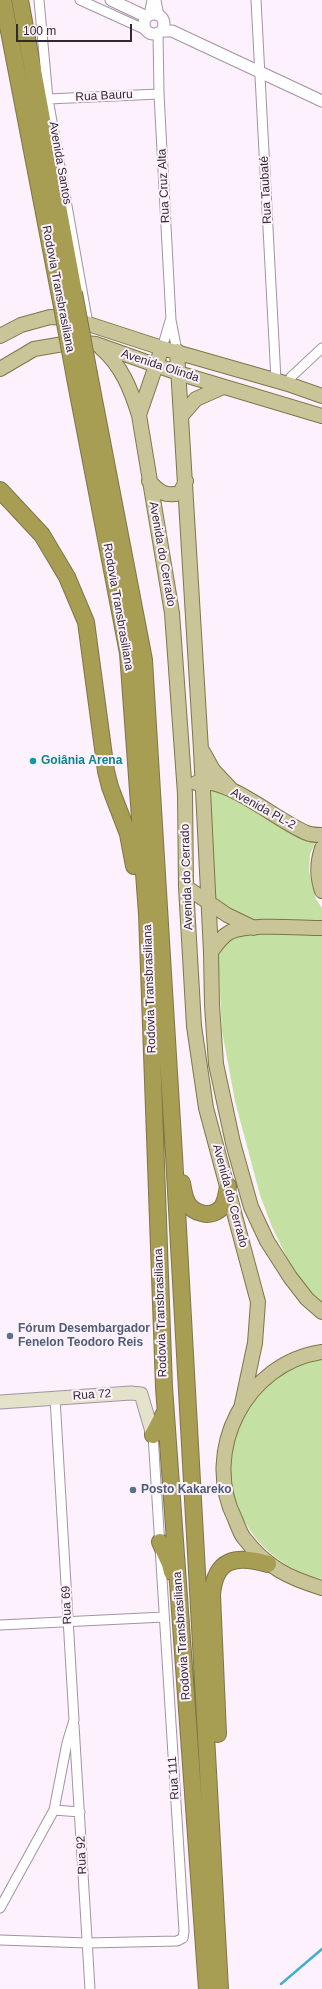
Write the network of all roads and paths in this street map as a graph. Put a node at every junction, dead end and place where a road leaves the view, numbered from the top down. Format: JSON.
{"nodes":[{"id":1,"x":4,"y":0,"type":"edge"},
{"id":2,"x":20,"y":0,"type":"edge"},
{"id":3,"x":39,"y":0,"type":"edge"},
{"id":4,"x":80,"y":0,"type":"edge"},
{"id":5,"x":111,"y":0,"type":"edge"},
{"id":6,"x":152,"y":0,"type":"edge"},
{"id":7,"x":156,"y":0,"type":"edge"},
{"id":8,"x":256,"y":0,"type":"edge"},
{"id":9,"x":156,"y":25,"type":"junction"},
{"id":10,"x":260,"y":73,"type":"junction"},
{"id":11,"x":159,"y":94,"type":"junction"},
{"id":12,"x":48,"y":99,"type":"junction"},
{"id":13,"x":322,"y":101,"type":"edge"},
{"id":14,"x":67,"y":294,"type":"junction"},
{"id":15,"x":171,"y":320,"type":"junction"},
{"id":16,"x":88,"y":324,"type":"junction"},
{"id":17,"x":0,"y":336,"type":"edge"},
{"id":18,"x":96,"y":344,"type":"junction"},
{"id":19,"x":162,"y":348,"type":"junction"},
{"id":20,"x":322,"y":348,"type":"edge"},
{"id":21,"x":177,"y":352,"type":"junction"},
{"id":22,"x":155,"y":365,"type":"junction"},
{"id":23,"x":0,"y":369,"type":"edge"},
{"id":24,"x":178,"y":372,"type":"junction"},
{"id":25,"x":82,"y":376,"type":"junction"},
{"id":26,"x":282,"y":382,"type":"junction"},
{"id":27,"x":223,"y":387,"type":"junction"},
{"id":28,"x":322,"y":396,"type":"edge"},
{"id":29,"x":139,"y":415,"type":"junction"},
{"id":30,"x":181,"y":416,"type":"junction"},
{"id":31,"x":322,"y":416,"type":"edge"},
{"id":32,"x":186,"y":480,"type":"junction"},
{"id":33,"x":149,"y":481,"type":"junction"},
{"id":34,"x":0,"y":490,"type":"edge"},
{"id":35,"x":202,"y":750,"type":"junction"},
{"id":36,"x":203,"y":782,"type":"junction"},
{"id":37,"x":233,"y":791,"type":"junction"},
{"id":38,"x":185,"y":794,"type":"junction"},
{"id":39,"x":322,"y":836,"type":"edge"},
{"id":40,"x":322,"y":848,"type":"edge"},
{"id":41,"x":186,"y":887,"type":"junction"},
{"id":42,"x":322,"y":891,"type":"edge"},
{"id":43,"x":209,"y":903,"type":"junction"},
{"id":44,"x":254,"y":928,"type":"junction"},
{"id":45,"x":322,"y":928,"type":"edge"},
{"id":46,"x":148,"y":948,"type":"junction"},
{"id":47,"x":211,"y":952,"type":"junction"},
{"id":48,"x":174,"y":1155,"type":"junction"},
{"id":49,"x":228,"y":1186,"type":"junction"},
{"id":50,"x":322,"y":1312,"type":"edge"},
{"id":51,"x":322,"y":1352,"type":"edge"},
{"id":52,"x":55,"y":1398,"type":"junction"},
{"id":53,"x":0,"y":1402,"type":"edge"},
{"id":54,"x":242,"y":1404,"type":"junction"},
{"id":55,"x":165,"y":1412,"type":"junction"},
{"id":56,"x":152,"y":1435,"type":"junction"},
{"id":57,"x":160,"y":1542,"type":"junction"},
{"id":58,"x":268,"y":1564,"type":"junction"},
{"id":59,"x":322,"y":1588,"type":"edge"},
{"id":60,"x":180,"y":1611,"type":"junction"},
{"id":61,"x":164,"y":1617,"type":"junction"},
{"id":62,"x":68,"y":1622,"type":"junction"},
{"id":63,"x":0,"y":1625,"type":"edge"},
{"id":64,"x":74,"y":1720,"type":"junction"},
{"id":65,"x":54,"y":1810,"type":"junction"},
{"id":66,"x":80,"y":1812,"type":"junction"},
{"id":67,"x":212,"y":1831,"type":"junction"},
{"id":68,"x":0,"y":1908,"type":"edge"},
{"id":69,"x":0,"y":1940,"type":"edge"},
{"id":70,"x":87,"y":1943,"type":"junction"},
{"id":71,"x":90,"y":1989,"type":"edge"},
{"id":72,"x":207,"y":1989,"type":"edge"},
{"id":73,"x":220,"y":1989,"type":"edge"}],
"edges":[{"from":1,"to":14,"type":"highway","name":"Rodovia Transbrasiliana"},
{"from":2,"to":14,"type":"highway","name":"Rodovia Transbrasiliana"},
{"from":3,"to":12,"type":"street","name":"Avenida Santos"},
{"from":4,"to":9,"type":"street"},
{"from":5,"to":9,"type":"street"},
{"from":6,"to":9,"type":"street","name":"Rua Cruz Alta"},
{"from":7,"to":9,"type":"street","name":"Rua Cruz Alta"},
{"from":8,"to":10,"type":"street","name":"Rua Taubaté"},
{"from":9,"to":10,"type":"street"},
{"from":9,"to":11,"type":"street","name":"Rua Cruz Alta"},
{"from":10,"to":13,"type":"street"},
{"from":10,"to":26,"type":"street","name":"Rua Taubaté"},
{"from":11,"to":12,"type":"street","name":"Rua Bauru"},
{"from":11,"to":15,"type":"street","name":"Rua Cruz Alta"},
{"from":12,"to":16,"type":"street","name":"Avenida Santos"},
{"from":14,"to":25,"type":"highway","name":"Rodovia Transbrasiliana","bridge":true},
{"from":15,"to":19,"type":"street","name":"Rua Cruz Alta"},
{"from":15,"to":21,"type":"street","name":"Rua Cruz Alta"},
{"from":16,"to":17,"type":"main road","name":"Avenida Olinda"},
{"from":16,"to":19,"type":"main road","name":"Avenida Olinda"},
{"from":18,"to":22,"type":"main road","name":"Avenida Olinda"},
{"from":18,"to":23,"type":"main road","name":"Avenida Olinda"},
{"from":18,"to":29,"type":"main road"},
{"from":19,"to":21,"type":"main road","name":"Avenida Olinda"},
{"from":19,"to":22,"type":"main road","name":"Avenida do Cerrado"},
{"from":20,"to":26,"type":"street"},
{"from":21,"to":24,"type":"main road","name":"Avenida do Cerrado"},
{"from":21,"to":26,"type":"main road","name":"Avenida Olinda"},
{"from":22,"to":24,"type":"main road","name":"Avenida Olinda"},
{"from":22,"to":29,"type":"main road","name":"Avenida do Cerrado"},
{"from":24,"to":27,"type":"main road","name":"Avenida Olinda"},
{"from":24,"to":30,"type":"main road","name":"Avenida do Cerrado"},
{"from":25,"to":46,"type":"highway","name":"Rodovia Transbrasiliana"},
{"from":25,"to":48,"type":"highway","name":"Rodovia Transbrasiliana"},
{"from":26,"to":28,"type":"main road","name":"Avenida Olinda"},
{"from":27,"to":30,"type":"main road"},
{"from":27,"to":31,"type":"main road","name":"Avenida Olinda"},
{"from":29,"to":33,"type":"main road","name":"Avenida do Cerrado"},
{"from":30,"to":32,"type":"main road","name":"Avenida do Cerrado"},
{"from":32,"to":33,"type":"main road"},
{"from":32,"to":35,"type":"main road","name":"Avenida do Cerrado"},
{"from":33,"to":38,"type":"main road","name":"Avenida do Cerrado"},
{"from":34,"to":46,"type":"highway"},
{"from":35,"to":36,"type":"main road","name":"Avenida do Cerrado"},
{"from":35,"to":37,"type":"main road"},
{"from":36,"to":37,"type":"main road","name":"Avenida PL-2"},
{"from":36,"to":38,"type":"main road"},
{"from":36,"to":43,"type":"main road","name":"Avenida do Cerrado"},
{"from":37,"to":39,"type":"main road","name":"Avenida PL-2"},
{"from":38,"to":41,"type":"main road","name":"Avenida do Cerrado"},
{"from":40,"to":42,"type":"main road"},
{"from":41,"to":43,"type":"main road"},
{"from":41,"to":49,"type":"main road","name":"Avenida do Cerrado"},
{"from":43,"to":44,"type":"main road"},
{"from":43,"to":47,"type":"main road","name":"Avenida do Cerrado"},
{"from":44,"to":45,"type":"main road"},
{"from":44,"to":47,"type":"main road"},
{"from":46,"to":55,"type":"highway","name":"Rodovia Transbrasiliana"},
{"from":47,"to":50,"type":"main road","name":"Avenida do Cerrado"},
{"from":48,"to":49,"type":"highway"},
{"from":48,"to":67,"type":"highway","name":"Rodovia Transbrasiliana"},
{"from":49,"to":54,"type":"main road","name":"Avenida do Cerrado"},
{"from":51,"to":54,"type":"main road"},
{"from":52,"to":53,"type":"main road","name":"Rua 72"},
{"from":52,"to":56,"type":"main road","name":"Rua 72"},
{"from":52,"to":62,"type":"street","name":"Rua 69"},
{"from":54,"to":58,"type":"main road"},
{"from":55,"to":56,"type":"highway"},
{"from":55,"to":60,"type":"highway","name":"Rodovia Transbrasiliana"},
{"from":56,"to":57,"type":"street","name":"Rua 111"},
{"from":57,"to":60,"type":"highway"},
{"from":57,"to":61,"type":"street","name":"Rua 111"},
{"from":58,"to":59,"type":"main road"},
{"from":58,"to":67,"type":"highway"},
{"from":60,"to":72,"type":"highway","name":"Rodovia Transbrasiliana"},
{"from":61,"to":62,"type":"street"},
{"from":61,"to":70,"type":"street","name":"Rua 111"},
{"from":62,"to":63,"type":"street"},
{"from":62,"to":64,"type":"street","name":"Rua 69"},
{"from":64,"to":65,"type":"street","name":"Rua 69"},
{"from":64,"to":66,"type":"street","name":"Rua 92"},
{"from":65,"to":66,"type":"street"},
{"from":65,"to":68,"type":"street","name":"Rua 69"},
{"from":66,"to":70,"type":"street","name":"Rua 92"},
{"from":67,"to":73,"type":"highway","name":"Rodovia Transbrasiliana"},
{"from":69,"to":70,"type":"street","name":"Rua 111"},
{"from":70,"to":71,"type":"street","name":"Rua 92"}]}
